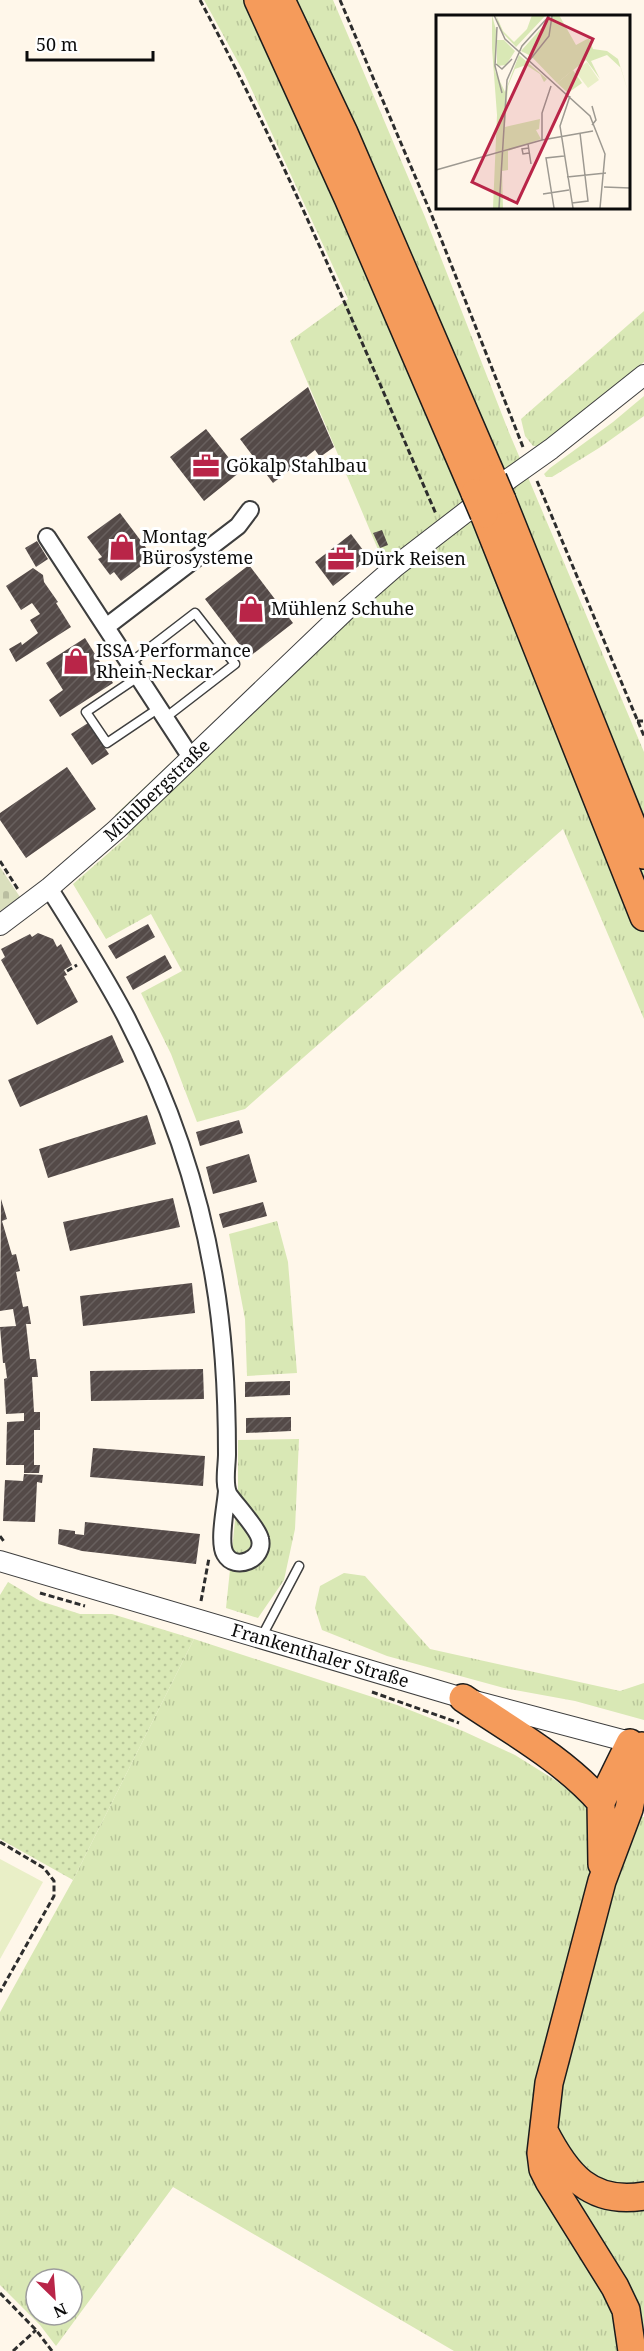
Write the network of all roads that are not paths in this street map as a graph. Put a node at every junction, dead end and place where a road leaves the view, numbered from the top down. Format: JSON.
{"nodes":[{"id":1,"x":258,"y":0,"type":"edge"},
{"id":2,"x":281,"y":0,"type":"edge"},
{"id":3,"x":644,"y":375,"type":"edge"},
{"id":4,"x":488,"y":497,"type":"junction"},
{"id":5,"x":250,"y":510,"type":"dead end"},
{"id":6,"x":47,"y":537,"type":"dead end"},
{"id":7,"x":106,"y":627,"type":"junction"},
{"id":8,"x":134,"y":670,"type":"junction"},
{"id":9,"x":162,"y":713,"type":"junction"},
{"id":10,"x":192,"y":759,"type":"junction"},
{"id":11,"x":644,"y":855,"type":"edge"},
{"id":12,"x":49,"y":888,"type":"junction"},
{"id":13,"x":644,"y":917,"type":"edge"},
{"id":14,"x":0,"y":925,"type":"edge"},
{"id":15,"x":227,"y":1491,"type":"junction"},
{"id":16,"x":0,"y":1561,"type":"edge"},
{"id":17,"x":299,"y":1566,"type":"dead end"},
{"id":18,"x":261,"y":1638,"type":"junction"},
{"id":19,"x":463,"y":1698,"type":"junction"},
{"id":20,"x":639,"y":1745,"type":"edge"},
{"id":21,"x":636,"y":1800,"type":"edge"},
{"id":22,"x":601,"y":1802,"type":"junction"},
{"id":23,"x":602,"y":1881,"type":"junction"},
{"id":24,"x":544,"y":2131,"type":"junction"},
{"id":25,"x":644,"y":2196,"type":"edge"},
{"id":26,"x":632,"y":2351,"type":"edge"}],
"edges":[{"from":1,"to":4,"type":"highway"},
{"from":2,"to":4,"type":"highway"},
{"from":3,"to":10,"type":"street","name":"Mühlbergstraße"},
{"from":4,"to":11,"type":"highway"},
{"from":4,"to":13,"type":"highway"},
{"from":5,"to":7,"type":"street"},
{"from":6,"to":7,"type":"street"},
{"from":7,"to":8,"type":"street"},
{"from":8,"to":9,"type":"street"},
{"from":8,"to":9,"type":"lane"},
{"from":8,"to":9,"type":"lane"},
{"from":9,"to":10,"type":"street"},
{"from":10,"to":12,"type":"street","name":"Mühlbergstraße"},
{"from":12,"to":14,"type":"street","name":"Mühlbergstraße"},
{"from":12,"to":15,"type":"street"},
{"from":15,"to":15,"type":"street"},
{"from":16,"to":18,"type":"street","name":"Frankenthaler Straße"},
{"from":17,"to":18,"type":"lane"},
{"from":18,"to":19,"type":"street","name":"Frankenthaler Straße"},
{"from":19,"to":20,"type":"street","name":"Frankenthaler Straße"},
{"from":19,"to":22,"type":"highway"},
{"from":20,"to":21,"type":"highway"},
{"from":20,"to":22,"type":"highway"},
{"from":21,"to":23,"type":"highway"},
{"from":22,"to":23,"type":"highway"},
{"from":23,"to":24,"type":"highway"},
{"from":24,"to":25,"type":"highway"},
{"from":24,"to":26,"type":"highway"}]}
